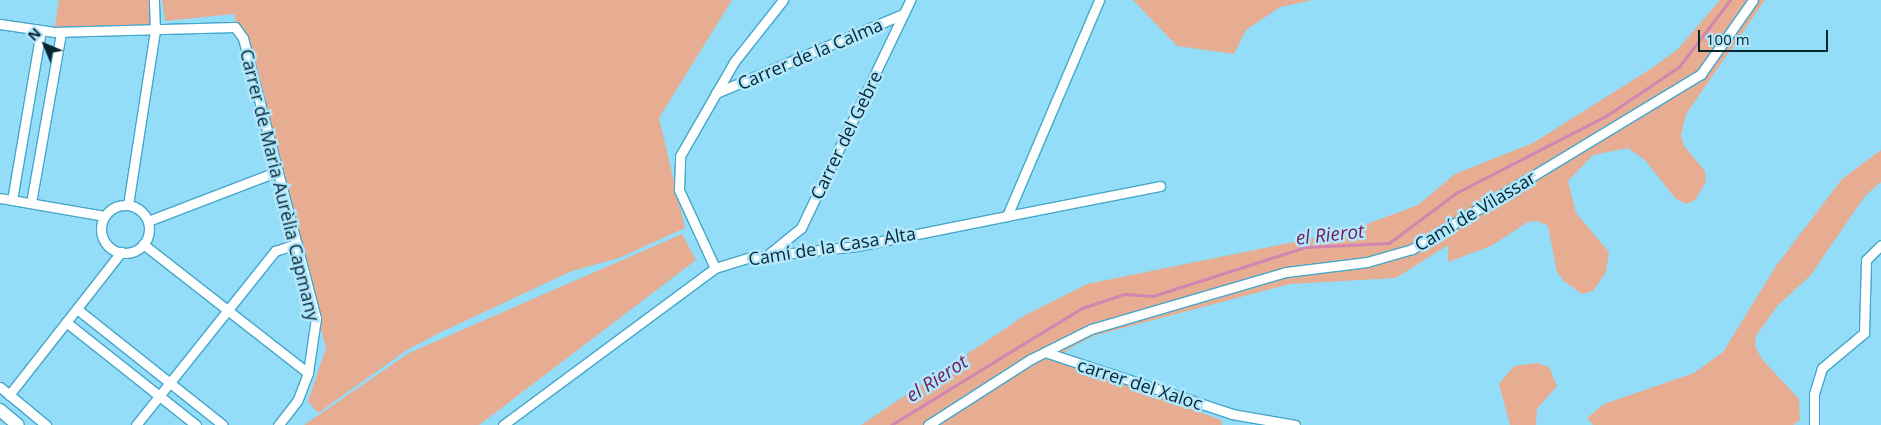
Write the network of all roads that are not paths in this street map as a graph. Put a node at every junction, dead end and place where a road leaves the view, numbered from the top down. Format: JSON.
{"nodes":[{"id":1,"x":154,"y":0,"type":"edge"},
{"id":2,"x":783,"y":0,"type":"edge"},
{"id":3,"x":910,"y":0,"type":"edge"},
{"id":4,"x":1099,"y":0,"type":"edge"},
{"id":5,"x":1753,"y":0,"type":"edge"},
{"id":6,"x":904,"y":14,"type":"junction"},
{"id":7,"x":0,"y":24,"type":"edge"},
{"id":8,"x":41,"y":30,"type":"junction"},
{"id":9,"x":155,"y":31,"type":"junction"},
{"id":10,"x":61,"y":32,"type":"junction"},
{"id":11,"x":716,"y":94,"type":"junction"},
{"id":12,"x":278,"y":170,"type":"junction"},
{"id":13,"x":1160,"y":186,"type":"dead end"},
{"id":14,"x":0,"y":198,"type":"edge"},
{"id":15,"x":12,"y":200,"type":"junction"},
{"id":16,"x":31,"y":203,"type":"junction"},
{"id":17,"x":128,"y":205,"type":"junction"},
{"id":18,"x":104,"y":216,"type":"junction"},
{"id":19,"x":1006,"y":216,"type":"junction"},
{"id":20,"x":148,"y":221,"type":"junction"},
{"id":21,"x":143,"y":244,"type":"junction"},
{"id":22,"x":297,"y":244,"type":"junction"},
{"id":23,"x":1881,"y":245,"type":"edge"},
{"id":24,"x":122,"y":252,"type":"junction"},
{"id":25,"x":766,"y":256,"type":"junction"},
{"id":26,"x":715,"y":268,"type":"junction"},
{"id":27,"x":77,"y":309,"type":"junction"},
{"id":28,"x":228,"y":311,"type":"junction"},
{"id":29,"x":66,"y":322,"type":"junction"},
{"id":30,"x":1045,"y":352,"type":"junction"},
{"id":31,"x":308,"y":373,"type":"junction"},
{"id":32,"x":170,"y":383,"type":"junction"},
{"id":33,"x":0,"y":387,"type":"edge"},
{"id":34,"x":9,"y":395,"type":"junction"},
{"id":35,"x":159,"y":396,"type":"junction"},
{"id":36,"x":0,"y":410,"type":"edge"},
{"id":37,"x":1242,"y":420,"type":"edge"},
{"id":38,"x":18,"y":425,"type":"edge"},
{"id":39,"x":46,"y":425,"type":"edge"},
{"id":40,"x":136,"y":425,"type":"edge"},
{"id":41,"x":196,"y":425,"type":"edge"},
{"id":42,"x":223,"y":425,"type":"edge"},
{"id":43,"x":278,"y":425,"type":"edge"},
{"id":44,"x":503,"y":425,"type":"edge"},
{"id":45,"x":928,"y":425,"type":"edge"},
{"id":46,"x":1295,"y":425,"type":"edge"},
{"id":47,"x":1814,"y":425,"type":"edge"}],
"edges":[{"from":1,"to":9,"type":"street"},
{"from":2,"to":11,"type":"street"},
{"from":3,"to":6,"type":"street","name":"Carrer del Gebre"},
{"from":4,"to":19,"type":"street"},
{"from":5,"to":30,"type":"street","name":"Camí de Vilassar"},
{"from":6,"to":11,"type":"street","name":"Carrer de la Calma"},
{"from":6,"to":25,"type":"street","name":"Carrer del Gebre"},
{"from":7,"to":8,"type":"street"},
{"from":8,"to":10,"type":"street"},
{"from":8,"to":15,"type":"street"},
{"from":9,"to":10,"type":"street"},
{"from":9,"to":12,"type":"street","name":"Carrer de Maria Aurèlia Capmany"},
{"from":9,"to":17,"type":"street"},
{"from":10,"to":16,"type":"street"},
{"from":11,"to":26,"type":"street"},
{"from":12,"to":20,"type":"street"},
{"from":12,"to":22,"type":"street","name":"Carrer de Maria Aurèlia Capmany"},
{"from":13,"to":19,"type":"street","name":"Camí de la Casa Alta"},
{"from":14,"to":15,"type":"street"},
{"from":15,"to":16,"type":"street"},
{"from":16,"to":18,"type":"street"},
{"from":17,"to":18,"type":"street"},
{"from":17,"to":20,"type":"street"},
{"from":18,"to":24,"type":"street"},
{"from":19,"to":25,"type":"street","name":"Camí de la Casa Alta"},
{"from":20,"to":21,"type":"street"},
{"from":21,"to":24,"type":"street"},
{"from":21,"to":28,"type":"street"},
{"from":22,"to":28,"type":"street"},
{"from":22,"to":31,"type":"street","name":"Carrer de Maria Aurèlia Capmany"},
{"from":23,"to":47,"type":"street"},
{"from":24,"to":27,"type":"street"},
{"from":25,"to":26,"type":"street","name":"Camí de la Casa Alta"},
{"from":26,"to":44,"type":"street","name":"Camí de la Casa Alta"},
{"from":27,"to":29,"type":"street"},
{"from":27,"to":32,"type":"street"},
{"from":28,"to":31,"type":"street"},
{"from":28,"to":32,"type":"street"},
{"from":29,"to":34,"type":"street"},
{"from":29,"to":35,"type":"street"},
{"from":30,"to":37,"type":"street","name":"carrer del Xaloc"},
{"from":30,"to":45,"type":"street","name":"Camí de Vilassar"},
{"from":31,"to":43,"type":"street","name":"Carrer de Maria Aurèlia Capmany"},
{"from":32,"to":35,"type":"street"},
{"from":32,"to":42,"type":"street"},
{"from":33,"to":34,"type":"street"},
{"from":34,"to":39,"type":"street"},
{"from":35,"to":40,"type":"street"},
{"from":35,"to":41,"type":"street"},
{"from":36,"to":38,"type":"main road"},
{"from":37,"to":46,"type":"street","name":"carrer del Xaloc"}]}
